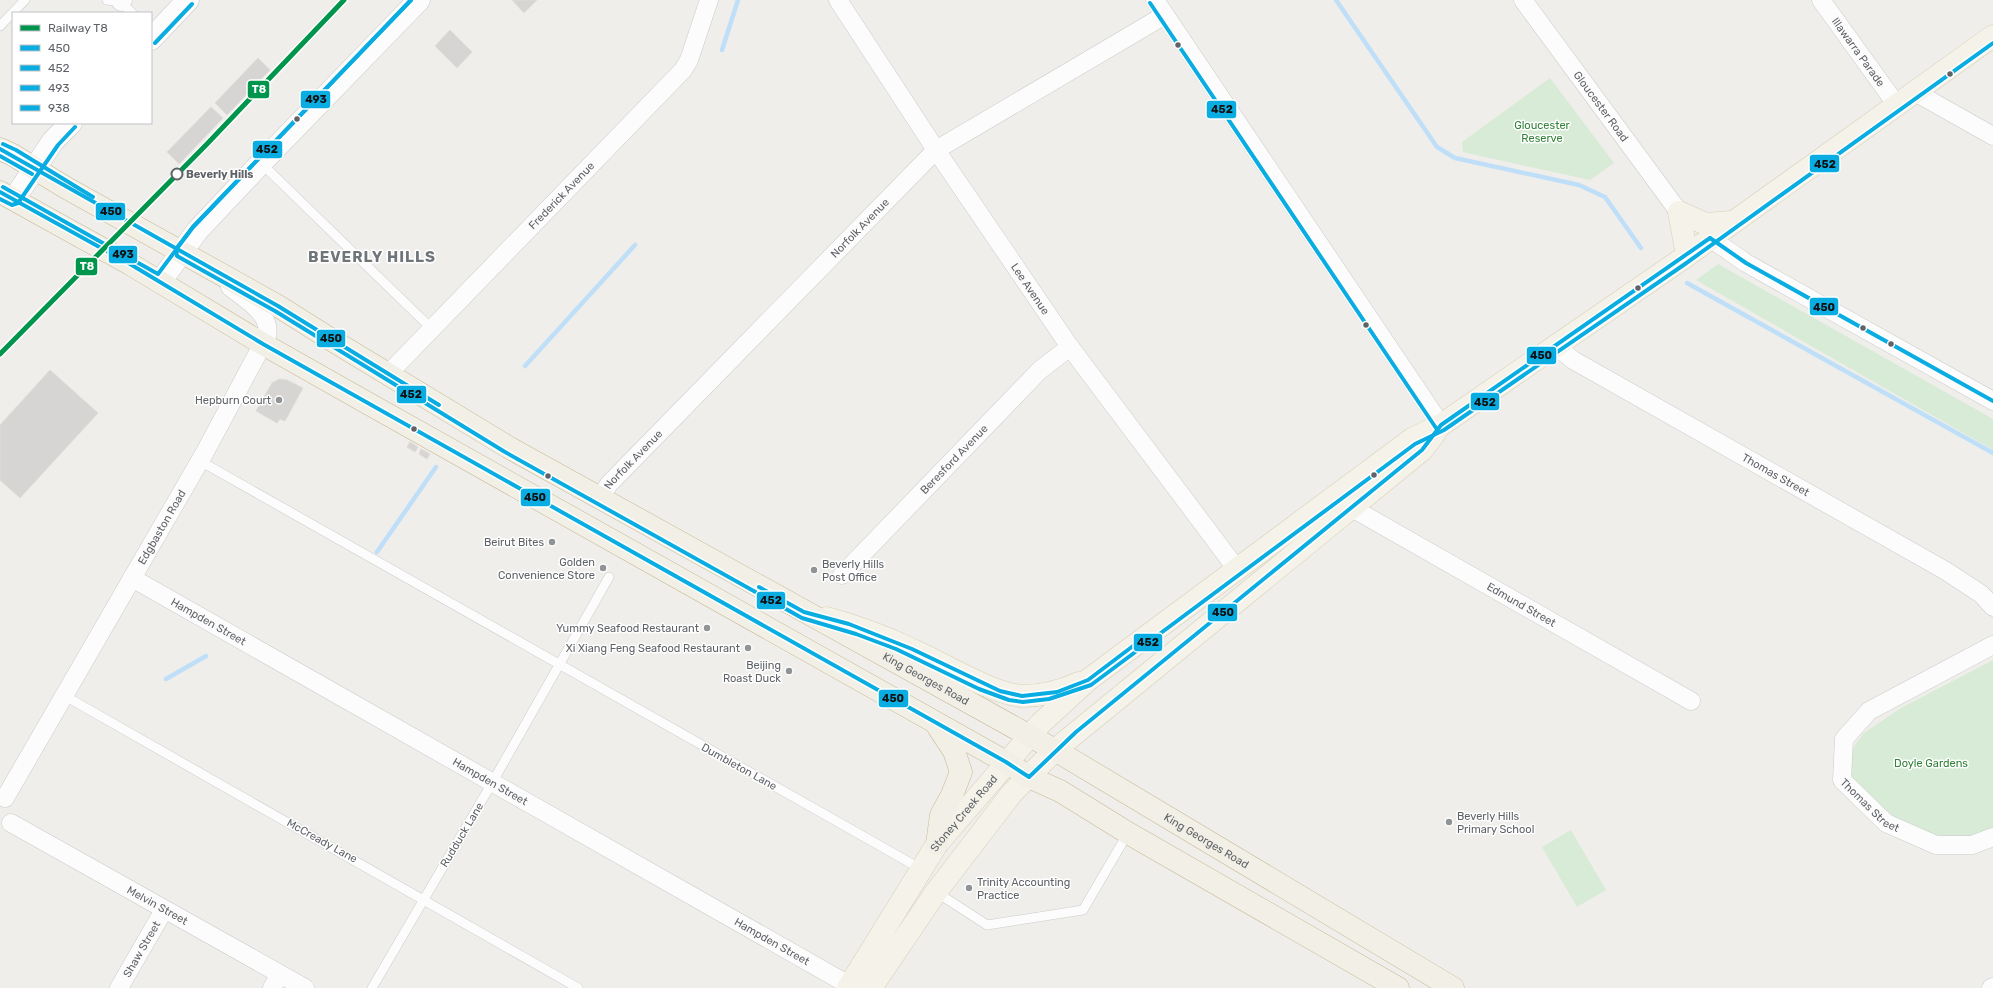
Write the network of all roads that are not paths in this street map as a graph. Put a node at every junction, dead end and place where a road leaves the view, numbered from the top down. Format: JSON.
{"nodes":[{"id":1,"x":25,"y":0,"type":"edge"},
{"id":2,"x":188,"y":0,"type":"edge"},
{"id":3,"x":419,"y":0,"type":"edge"},
{"id":4,"x":709,"y":0,"type":"edge"},
{"id":5,"x":838,"y":0,"type":"edge"},
{"id":6,"x":1155,"y":0,"type":"edge"},
{"id":7,"x":1523,"y":0,"type":"edge"},
{"id":8,"x":1820,"y":0,"type":"edge"},
{"id":9,"x":13,"y":12,"type":"edge"},
{"id":10,"x":12,"y":14,"type":"edge"},
{"id":11,"x":1165,"y":15,"type":"junction"},
{"id":12,"x":0,"y":26,"type":"edge"},
{"id":13,"x":152,"y":35,"type":"edge"},
{"id":14,"x":1993,"y":36,"type":"edge"},
{"id":15,"x":1913,"y":91,"type":"junction"},
{"id":16,"x":1896,"y":104,"type":"junction"},
{"id":17,"x":70,"y":124,"type":"edge"},
{"id":18,"x":1993,"y":136,"type":"edge"},
{"id":19,"x":0,"y":149,"type":"edge"},
{"id":20,"x":936,"y":150,"type":"junction"},
{"id":21,"x":261,"y":163,"type":"junction"},
{"id":22,"x":35,"y":169,"type":"junction"},
{"id":23,"x":7,"y":195,"type":"edge"},
{"id":24,"x":1679,"y":212,"type":"junction"},
{"id":25,"x":1732,"y":222,"type":"junction"},
{"id":26,"x":1710,"y":238,"type":"junction"},
{"id":27,"x":181,"y":252,"type":"junction"},
{"id":28,"x":1685,"y":257,"type":"junction"},
{"id":29,"x":207,"y":267,"type":"junction"},
{"id":30,"x":160,"y":282,"type":"junction"},
{"id":31,"x":432,"y":329,"type":"junction"},
{"id":32,"x":264,"y":344,"type":"junction"},
{"id":33,"x":1556,"y":346,"type":"junction"},
{"id":34,"x":1070,"y":347,"type":"junction"},
{"id":35,"x":388,"y":374,"type":"junction"},
{"id":36,"x":1993,"y":401,"type":"edge"},
{"id":37,"x":1441,"y":425,"type":"junction"},
{"id":38,"x":200,"y":461,"type":"junction"},
{"id":39,"x":600,"y":498,"type":"junction"},
{"id":40,"x":1352,"y":508,"type":"junction"},
{"id":41,"x":1236,"y":568,"type":"junction"},
{"id":42,"x":842,"y":576,"type":"dead end"},
{"id":43,"x":609,"y":577,"type":"dead end"},
{"id":44,"x":132,"y":578,"type":"junction"},
{"id":45,"x":1993,"y":607,"type":"edge"},
{"id":46,"x":804,"y":612,"type":"junction"},
{"id":47,"x":1993,"y":645,"type":"edge"},
{"id":48,"x":558,"y":665,"type":"junction"},
{"id":49,"x":1088,"y":680,"type":"junction"},
{"id":50,"x":64,"y":696,"type":"junction"},
{"id":51,"x":1691,"y":701,"type":"dead end"},
{"id":52,"x":935,"y":723,"type":"junction"},
{"id":53,"x":1029,"y":736,"type":"junction"},
{"id":54,"x":1055,"y":750,"type":"junction"},
{"id":55,"x":1006,"y":762,"type":"junction"},
{"id":56,"x":1029,"y":776,"type":"junction"},
{"id":57,"x":492,"y":783,"type":"junction"},
{"id":58,"x":2,"y":798,"type":"edge"},
{"id":59,"x":6,"y":827,"type":"edge"},
{"id":60,"x":1128,"y":833,"type":"junction"},
{"id":61,"x":1993,"y":837,"type":"edge"},
{"id":62,"x":937,"y":844,"type":"junction"},
{"id":63,"x":921,"y":869,"type":"junction"},
{"id":64,"x":936,"y":892,"type":"junction"},
{"id":65,"x":424,"y":899,"type":"junction"},
{"id":66,"x":164,"y":910,"type":"junction"},
{"id":67,"x":276,"y":981,"type":"edge"},
{"id":68,"x":848,"y":986,"type":"edge"},
{"id":69,"x":119,"y":988,"type":"edge"},
{"id":70,"x":305,"y":988,"type":"edge"},
{"id":71,"x":372,"y":988,"type":"edge"},
{"id":72,"x":578,"y":988,"type":"edge"},
{"id":73,"x":871,"y":988,"type":"edge"},
{"id":74,"x":1398,"y":988,"type":"edge"},
{"id":75,"x":1453,"y":988,"type":"edge"}],
"edges":[{"from":1,"to":9,"type":"lane"},
{"from":2,"to":13,"type":"street"},
{"from":3,"to":21,"type":"street"},
{"from":4,"to":31,"type":"street","name":"Frederick Avenue"},
{"from":5,"to":20,"type":"street","name":"Lee Avenue"},
{"from":6,"to":11,"type":"street"},
{"from":7,"to":24,"type":"street","name":"Gloucester Road"},
{"from":8,"to":16,"type":"street","name":"Illawarra Parade"},
{"from":10,"to":12,"type":"lane"},
{"from":11,"to":20,"type":"street","name":"Norfolk Avenue"},
{"from":11,"to":37,"type":"street"},
{"from":14,"to":15,"type":"main road","name":"Stoney Creek Road"},
{"from":15,"to":16,"type":"main road","name":"Stoney Creek Road"},
{"from":15,"to":18,"type":"street"},
{"from":16,"to":25,"type":"main road","name":"Stoney Creek Road"},
{"from":17,"to":22,"type":"street"},
{"from":19,"to":22,"type":"highway","name":"King Georges Road"},
{"from":20,"to":34,"type":"street","name":"Lee Avenue"},
{"from":20,"to":39,"type":"street","name":"Norfolk Avenue"},
{"from":21,"to":27,"type":"street"},
{"from":21,"to":31,"type":"lane"},
{"from":22,"to":23,"type":"street"},
{"from":22,"to":27,"type":"highway","name":"King Georges Road"},
{"from":23,"to":30,"type":"highway"},
{"from":24,"to":25,"type":"main road"},
{"from":24,"to":28,"type":"main road"},
{"from":25,"to":26,"type":"main road","name":"Stoney Creek Road"},
{"from":26,"to":28,"type":"main road","name":"Stoney Creek Road"},
{"from":26,"to":36,"type":"street"},
{"from":27,"to":29,"type":"highway","name":"King Georges Road"},
{"from":27,"to":30,"type":"street"},
{"from":28,"to":33,"type":"main road","name":"Stoney Creek Road"},
{"from":29,"to":32,"type":"street","name":"Edgbaston Road"},
{"from":29,"to":35,"type":"highway","name":"King Georges Road"},
{"from":30,"to":32,"type":"highway"},
{"from":31,"to":35,"type":"street","name":"Frederick Avenue"},
{"from":32,"to":38,"type":"street","name":"Edgbaston Road"},
{"from":32,"to":52,"type":"highway"},
{"from":33,"to":37,"type":"main road","name":"Stoney Creek Road"},
{"from":33,"to":45,"type":"street","name":"Thomas Street"},
{"from":34,"to":41,"type":"street","name":"Lee Avenue"},
{"from":34,"to":42,"type":"street","name":"Beresford Avenue"},
{"from":35,"to":39,"type":"highway","name":"King Georges Road"},
{"from":37,"to":40,"type":"main road","name":"Stoney Creek Road"},
{"from":37,"to":41,"type":"main road","name":"Stoney Creek Road"},
{"from":38,"to":44,"type":"street","name":"Edgbaston Road"},
{"from":38,"to":48,"type":"lane","name":"Dumbleton Lane"},
{"from":39,"to":46,"type":"highway","name":"King Georges Road"},
{"from":40,"to":51,"type":"street","name":"Edmund Street"},
{"from":40,"to":54,"type":"main road","name":"Stoney Creek Road"},
{"from":41,"to":49,"type":"main road","name":"Stoney Creek Road"},
{"from":43,"to":48,"type":"lane","name":"Rudduck Lane"},
{"from":44,"to":50,"type":"street","name":"Edgbaston Road"},
{"from":44,"to":57,"type":"street","name":"Hampden Street"},
{"from":46,"to":49,"type":"main road"},
{"from":46,"to":53,"type":"highway","name":"King Georges Road"},
{"from":47,"to":61,"type":"street","name":"Thomas Street"},
{"from":48,"to":57,"type":"lane","name":"Rudduck Lane"},
{"from":48,"to":63,"type":"lane","name":"Dumbleton Lane"},
{"from":49,"to":53,"type":"main road","name":"Stoney Creek Road"},
{"from":50,"to":58,"type":"street","name":"Edgbaston Road"},
{"from":50,"to":65,"type":"lane","name":"McCready Lane"},
{"from":52,"to":55,"type":"highway"},
{"from":52,"to":62,"type":"highway"},
{"from":53,"to":54,"type":"highway","name":"King Georges Road"},
{"from":53,"to":55,"type":"main road","name":"Stoney Creek Road"},
{"from":54,"to":56,"type":"main road","name":"Stoney Creek Road"},
{"from":54,"to":75,"type":"highway","name":"King Georges Road"},
{"from":55,"to":56,"type":"highway"},
{"from":55,"to":62,"type":"main road","name":"Stoney Creek Road"},
{"from":56,"to":60,"type":"highway"},
{"from":56,"to":64,"type":"main road","name":"Stoney Creek Road"},
{"from":57,"to":65,"type":"lane","name":"Rudduck Lane"},
{"from":57,"to":68,"type":"street","name":"Hampden Street"},
{"from":58,"to":59,"type":"street","name":"Edgbaston Road"},
{"from":59,"to":66,"type":"street","name":"Melvin Street"},
{"from":60,"to":64,"type":"lane"},
{"from":60,"to":74,"type":"highway"},
{"from":62,"to":63,"type":"main road","name":"Stoney Creek Road"},
{"from":63,"to":68,"type":"main road","name":"Stoney Creek Road"},
{"from":64,"to":73,"type":"main road","name":"Stoney Creek Road"},
{"from":65,"to":71,"type":"lane","name":"Rudduck Lane"},
{"from":65,"to":72,"type":"lane","name":"McCready Lane"},
{"from":66,"to":67,"type":"street","name":"Melvin Street"},
{"from":66,"to":69,"type":"street","name":"Shaw Street"},
{"from":67,"to":70,"type":"street","name":"Melvin Street"}]}
